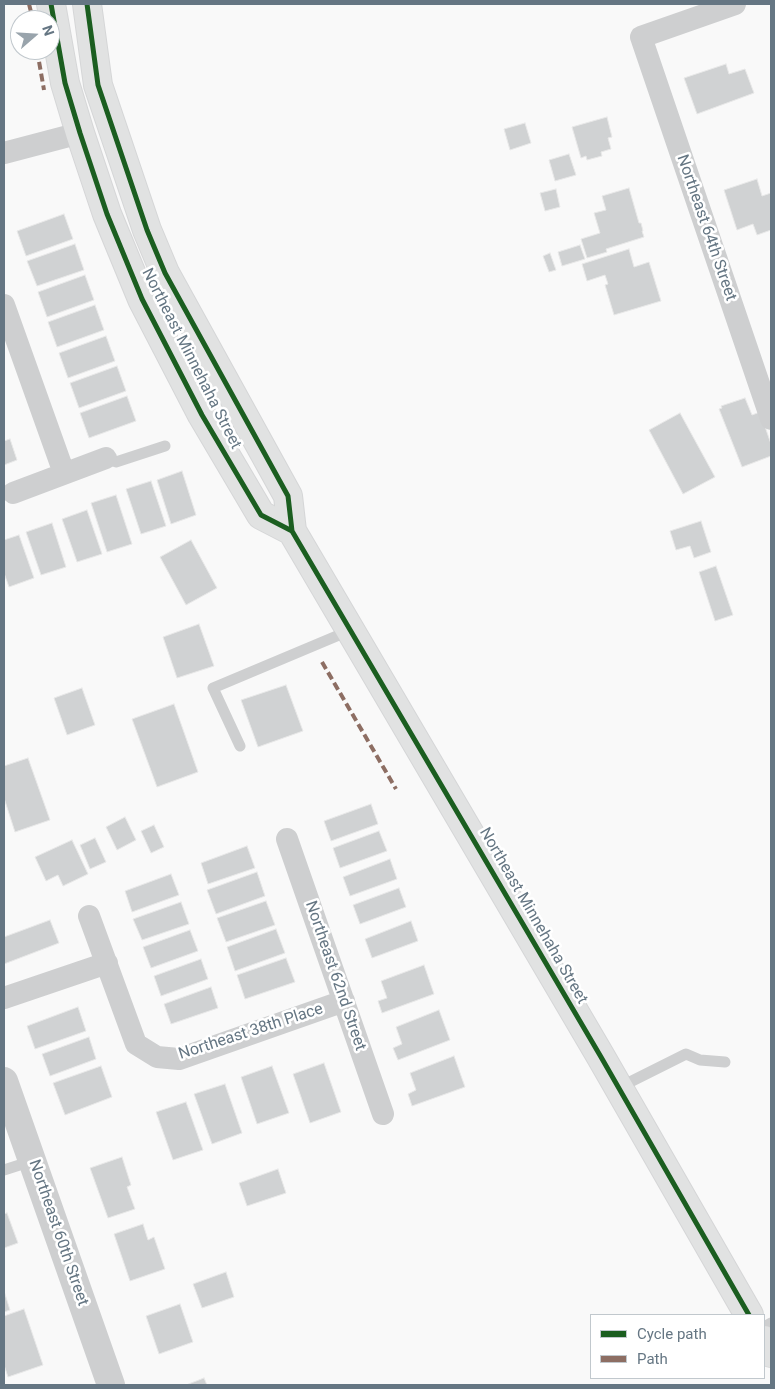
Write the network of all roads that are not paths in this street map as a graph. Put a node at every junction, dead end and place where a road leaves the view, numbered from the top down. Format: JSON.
{"nodes":[{"id":1,"x":51,"y":4,"type":"edge"},
{"id":2,"x":87,"y":4,"type":"edge"},
{"id":3,"x":727,"y":5,"type":"edge"},
{"id":4,"x":80,"y":133,"type":"junction"},
{"id":5,"x":4,"y":153,"type":"edge"},
{"id":6,"x":4,"y":305,"type":"edge"},
{"id":7,"x":771,"y":419,"type":"edge"},
{"id":8,"x":166,"y":446,"type":"dead end"},
{"id":9,"x":106,"y":458,"type":"joint"},
{"id":10,"x":64,"y":473,"type":"junction"},
{"id":11,"x":13,"y":493,"type":"dead end"},
{"id":12,"x":292,"y":531,"type":"junction"},
{"id":13,"x":350,"y":630,"type":"junction"},
{"id":14,"x":240,"y":746,"type":"dead end"},
{"id":15,"x":287,"y":839,"type":"dead end"},
{"id":16,"x":89,"y":916,"type":"dead end"},
{"id":17,"x":107,"y":963,"type":"junction"},
{"id":18,"x":4,"y":998,"type":"edge"},
{"id":19,"x":344,"y":1001,"type":"junction"},
{"id":20,"x":725,"y":1062,"type":"dead end"},
{"id":21,"x":4,"y":1081,"type":"edge"},
{"id":22,"x":618,"y":1088,"type":"junction"},
{"id":23,"x":383,"y":1114,"type":"dead end"},
{"id":24,"x":32,"y":1160,"type":"junction"},
{"id":25,"x":4,"y":1170,"type":"edge"},
{"id":26,"x":748,"y":1314,"type":"edge"},
{"id":27,"x":765,"y":1342,"type":"edge"},
{"id":28,"x":771,"y":1353,"type":"edge"},
{"id":29,"x":112,"y":1385,"type":"edge"}],
"edges":[{"from":1,"to":4,"type":"main road","name":"Northeast Minnehaha Street"},
{"from":2,"to":12,"type":"main road","name":"Northeast Minnehaha Street"},
{"from":3,"to":7,"type":"street","name":"Northeast 64th Street"},
{"from":4,"to":5,"type":"street"},
{"from":4,"to":12,"type":"main road","name":"Northeast Minnehaha Street"},
{"from":6,"to":10,"type":"street"},
{"from":8,"to":9,"type":"lane"},
{"from":9,"to":10,"type":"street"},
{"from":10,"to":11,"type":"street"},
{"from":12,"to":13,"type":"main road","name":"Northeast Minnehaha Street"},
{"from":13,"to":14,"type":"lane"},
{"from":13,"to":22,"type":"main road","name":"Northeast Minnehaha Street"},
{"from":15,"to":19,"type":"street","name":"Northeast 62nd Street"},
{"from":16,"to":17,"type":"street"},
{"from":17,"to":18,"type":"street"},
{"from":17,"to":19,"type":"street","name":"Northeast 38th Place"},
{"from":19,"to":23,"type":"street","name":"Northeast 62nd Street"},
{"from":20,"to":22,"type":"lane"},
{"from":21,"to":24,"type":"street","name":"Northeast 60th Street"},
{"from":22,"to":26,"type":"main road","name":"Northeast Minnehaha Street"},
{"from":24,"to":25,"type":"lane"},
{"from":24,"to":29,"type":"street","name":"Northeast 60th Street"},
{"from":27,"to":28,"type":"main road"}]}
